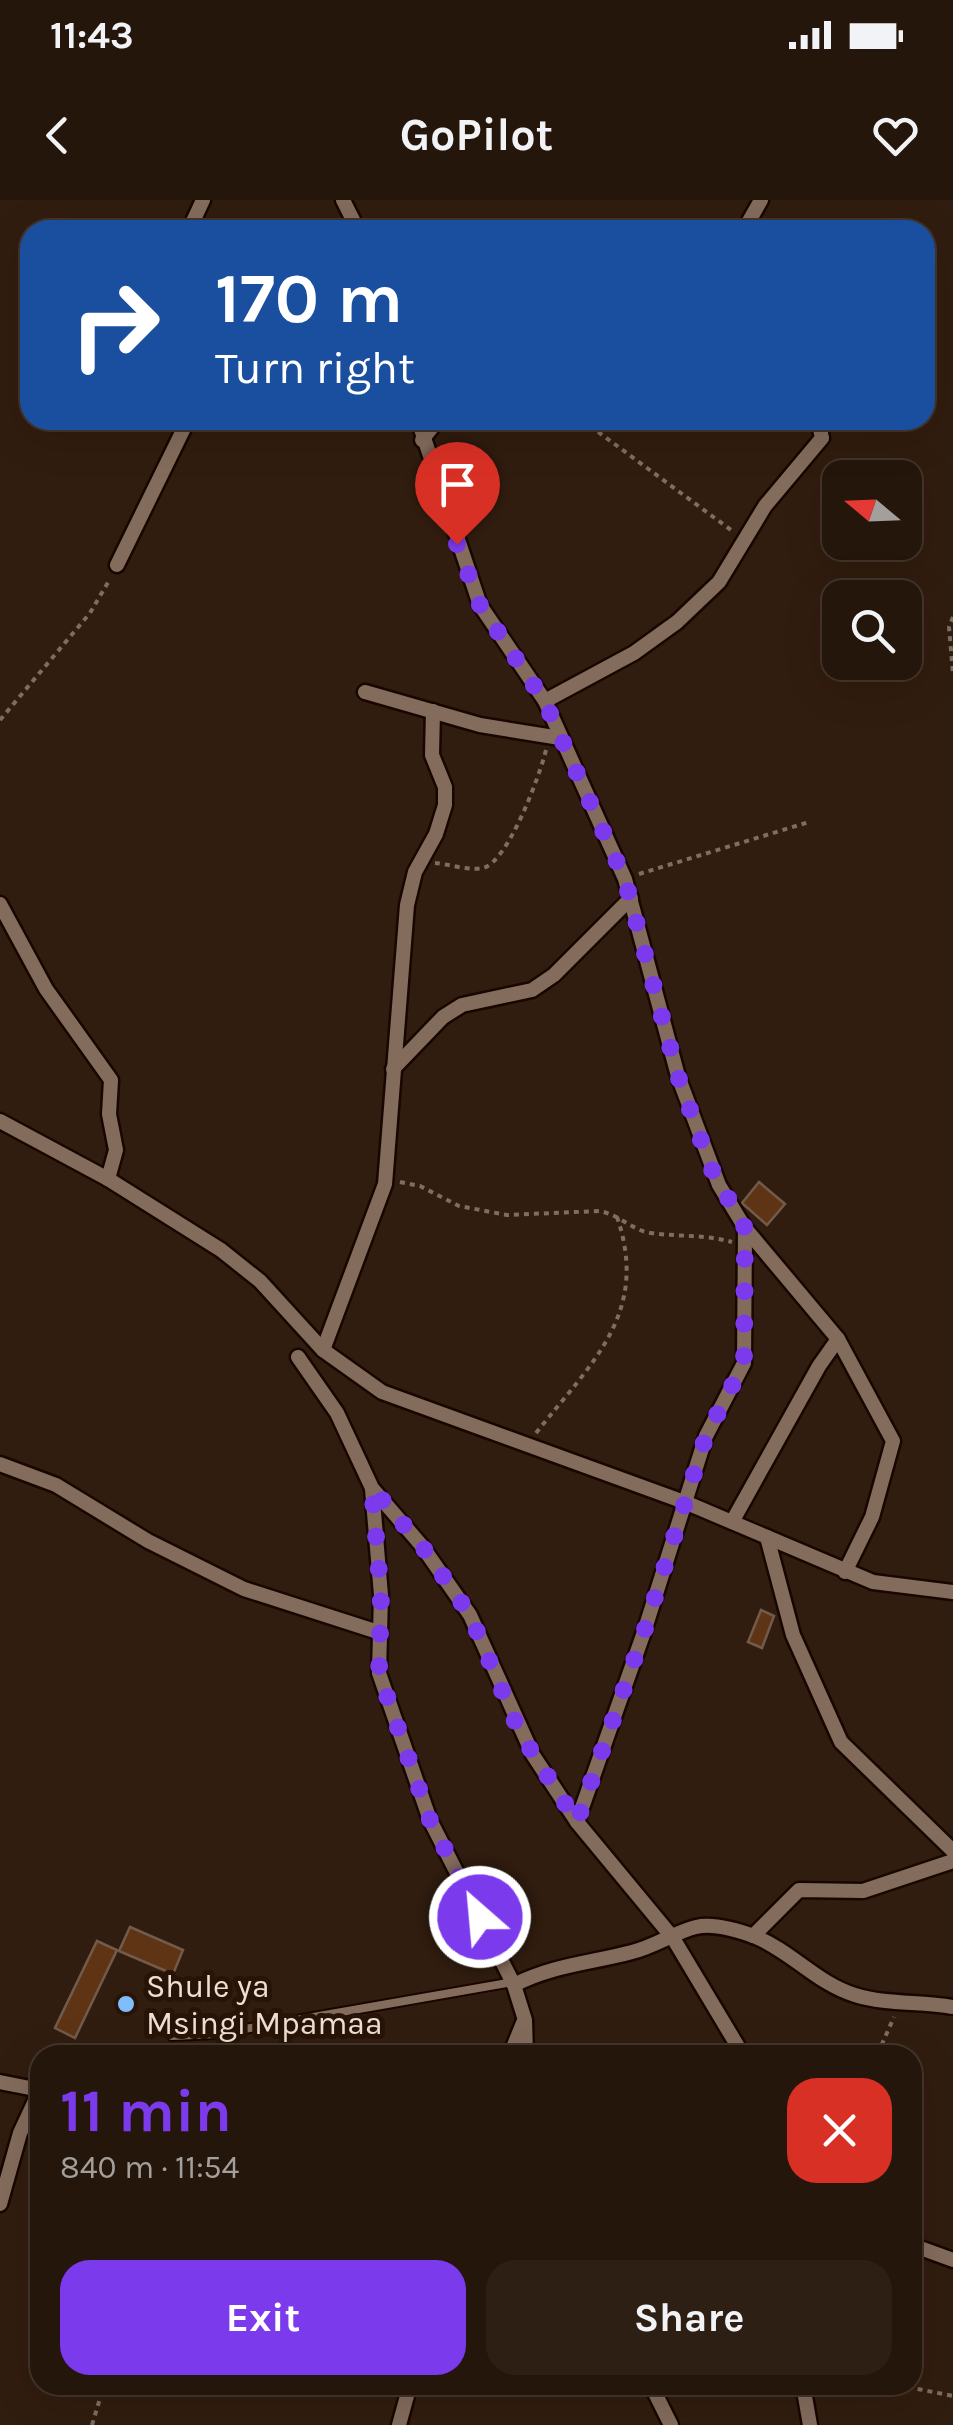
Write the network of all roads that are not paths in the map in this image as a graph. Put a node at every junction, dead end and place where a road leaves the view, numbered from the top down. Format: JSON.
{"nodes":[{"id":1,"x":183,"y":430,"type":"edge"},
{"id":2,"x":420,"y":430,"type":"edge"},
{"id":3,"x":430,"y":430,"type":"edge"},
{"id":4,"x":823,"y":430,"type":"edge"},
{"id":5,"x":422,"y":440,"type":"junction"},
{"id":6,"x":117,"y":565,"type":"road end"},
{"id":7,"x":364,"y":692,"type":"dead end"},
{"id":8,"x":545,"y":702,"type":"junction"},
{"id":9,"x":434,"y":711,"type":"junction"},
{"id":10,"x":555,"y":738,"type":"junction"},
{"id":11,"x":631,"y":898,"type":"junction"},
{"id":12,"x":0,"y":904,"type":"edge"},
{"id":13,"x":392,"y":1069,"type":"junction"},
{"id":14,"x":1,"y":1124,"type":"edge"},
{"id":15,"x":108,"y":1178,"type":"junction"},
{"id":16,"x":745,"y":1228,"type":"junction"},
{"id":17,"x":838,"y":1339,"type":"junction"},
{"id":18,"x":324,"y":1350,"type":"junction"},
{"id":19,"x":298,"y":1357,"type":"dead end"},
{"id":20,"x":0,"y":1464,"type":"edge"},
{"id":21,"x":372,"y":1488,"type":"junction"},
{"id":22,"x":687,"y":1503,"type":"junction"},
{"id":23,"x":732,"y":1522,"type":"junction"},
{"id":24,"x":767,"y":1537,"type":"junction"},
{"id":25,"x":846,"y":1572,"type":"junction"},
{"id":26,"x":953,"y":1592,"type":"edge"},
{"id":27,"x":378,"y":1632,"type":"junction"},
{"id":28,"x":577,"y":1822,"type":"junction"},
{"id":29,"x":953,"y":1851,"type":"edge"},
{"id":30,"x":953,"y":1861,"type":"edge"},
{"id":31,"x":754,"y":1936,"type":"junction"},
{"id":32,"x":673,"y":1938,"type":"junction"},
{"id":33,"x":514,"y":1983,"type":"junction"},
{"id":34,"x":953,"y":2007,"type":"edge"},
{"id":35,"x":525,"y":2020,"type":"junction"},
{"id":36,"x":172,"y":2036,"type":"dead end"},
{"id":37,"x":514,"y":2045,"type":"edge"},
{"id":38,"x":526,"y":2045,"type":"edge"},
{"id":39,"x":737,"y":2045,"type":"edge"},
{"id":40,"x":0,"y":2082,"type":"edge"},
{"id":41,"x":30,"y":2088,"type":"edge"},
{"id":42,"x":30,"y":2111,"type":"edge"},
{"id":43,"x":0,"y":2204,"type":"edge"},
{"id":44,"x":922,"y":2248,"type":"edge"},
{"id":45,"x":953,"y":2260,"type":"edge"},
{"id":46,"x":407,"y":2395,"type":"edge"},
{"id":47,"x":655,"y":2395,"type":"edge"},
{"id":48,"x":805,"y":2395,"type":"edge"},
{"id":49,"x":399,"y":2425,"type":"edge"},
{"id":50,"x":671,"y":2425,"type":"edge"},
{"id":51,"x":810,"y":2425,"type":"edge"}],
"edges":[{"from":1,"to":6,"type":"street"},
{"from":2,"to":5,"type":"street"},
{"from":3,"to":5,"type":"street"},
{"from":4,"to":8,"type":"street"},
{"from":5,"to":8,"type":"street"},
{"from":7,"to":9,"type":"street"},
{"from":8,"to":10,"type":"street"},
{"from":9,"to":10,"type":"street"},
{"from":9,"to":13,"type":"street"},
{"from":10,"to":11,"type":"street"},
{"from":11,"to":13,"type":"street"},
{"from":11,"to":16,"type":"street"},
{"from":12,"to":15,"type":"street"},
{"from":13,"to":18,"type":"street"},
{"from":14,"to":15,"type":"street"},
{"from":15,"to":18,"type":"street"},
{"from":16,"to":17,"type":"street"},
{"from":16,"to":22,"type":"street"},
{"from":17,"to":23,"type":"street"},
{"from":17,"to":25,"type":"street"},
{"from":18,"to":22,"type":"street"},
{"from":19,"to":21,"type":"street"},
{"from":20,"to":27,"type":"street"},
{"from":21,"to":27,"type":"street"},
{"from":21,"to":28,"type":"street"},
{"from":22,"to":23,"type":"street"},
{"from":22,"to":28,"type":"street"},
{"from":23,"to":24,"type":"street"},
{"from":24,"to":25,"type":"street"},
{"from":24,"to":29,"type":"street"},
{"from":25,"to":26,"type":"street"},
{"from":27,"to":33,"type":"street"},
{"from":28,"to":32,"type":"street"},
{"from":30,"to":31,"type":"street"},
{"from":31,"to":32,"type":"street"},
{"from":31,"to":34,"type":"street"},
{"from":32,"to":33,"type":"street"},
{"from":32,"to":39,"type":"street"},
{"from":33,"to":35,"type":"street"},
{"from":33,"to":36,"type":"lane"},
{"from":35,"to":37,"type":"street"},
{"from":35,"to":38,"type":"street"},
{"from":40,"to":41,"type":"street"},
{"from":42,"to":43,"type":"street"},
{"from":44,"to":45,"type":"street"},
{"from":46,"to":49,"type":"street"},
{"from":47,"to":50,"type":"street"},
{"from":48,"to":51,"type":"street"}]}
